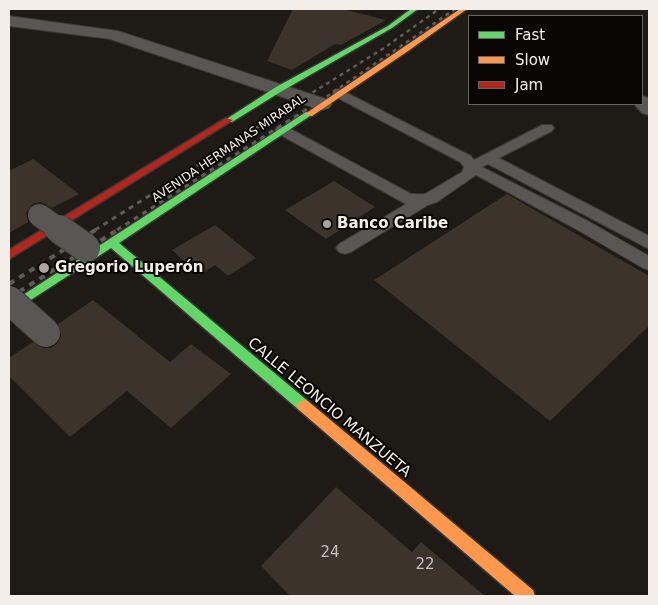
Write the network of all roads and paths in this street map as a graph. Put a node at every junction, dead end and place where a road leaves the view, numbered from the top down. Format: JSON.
{"nodes":[{"id":1,"x":415,"y":9,"type":"edge"},
{"id":2,"x":464,"y":9,"type":"edge"},
{"id":3,"x":9,"y":21,"type":"edge"},
{"id":4,"x":280,"y":89,"type":"junction"},
{"id":5,"x":339,"y":93,"type":"junction"},
{"id":6,"x":322,"y":104,"type":"junction"},
{"id":7,"x":547,"y":128,"type":"dead end"},
{"id":8,"x":282,"y":130,"type":"junction"},
{"id":9,"x":487,"y":158,"type":"junction"},
{"id":10,"x":471,"y":167,"type":"junction"},
{"id":11,"x":422,"y":201,"type":"junction"},
{"id":12,"x":39,"y":216,"type":"dead end"},
{"id":13,"x":648,"y":240,"type":"edge"},
{"id":14,"x":112,"y":243,"type":"junction"},
{"id":15,"x":86,"y":248,"type":"dead end"},
{"id":16,"x":345,"y":248,"type":"dead end"},
{"id":17,"x":9,"y":255,"type":"edge"},
{"id":18,"x":649,"y":264,"type":"edge"},
{"id":19,"x":9,"y":300,"type":"edge"},
{"id":20,"x":9,"y":310,"type":"edge"},
{"id":21,"x":46,"y":333,"type":"dead end"},
{"id":22,"x":513,"y":592,"type":"edge"}],
"edges":[{"from":1,"to":4,"type":"main road","name":"AVENIDA HERMANAS MIRABAL"},
{"from":2,"to":5,"type":"main road","name":"AVENIDA HERMANAS MIRABAL"},
{"from":3,"to":4,"type":"street"},
{"from":4,"to":6,"type":"street"},
{"from":4,"to":17,"type":"main road","name":"AVENIDA HERMANAS MIRABAL"},
{"from":5,"to":6,"type":"main road","name":"AVENIDA HERMANAS MIRABAL"},
{"from":5,"to":10,"type":"lane"},
{"from":6,"to":8,"type":"main road","name":"AVENIDA HERMANAS MIRABAL"},
{"from":7,"to":9,"type":"lane"},
{"from":8,"to":11,"type":"lane"},
{"from":8,"to":14,"type":"main road","name":"AVENIDA HERMANAS MIRABAL"},
{"from":9,"to":10,"type":"lane"},
{"from":9,"to":13,"type":"lane"},
{"from":10,"to":11,"type":"lane"},
{"from":10,"to":18,"type":"lane"},
{"from":11,"to":16,"type":"lane"},
{"from":12,"to":15,"type":"street","bridge":true},
{"from":14,"to":20,"type":"main road","name":"AVENIDA HERMANAS MIRABAL"},
{"from":14,"to":22,"type":"main road","name":"CALLE LEONCIO MANZUETA"},
{"from":19,"to":21,"type":"street","bridge":true}]}
